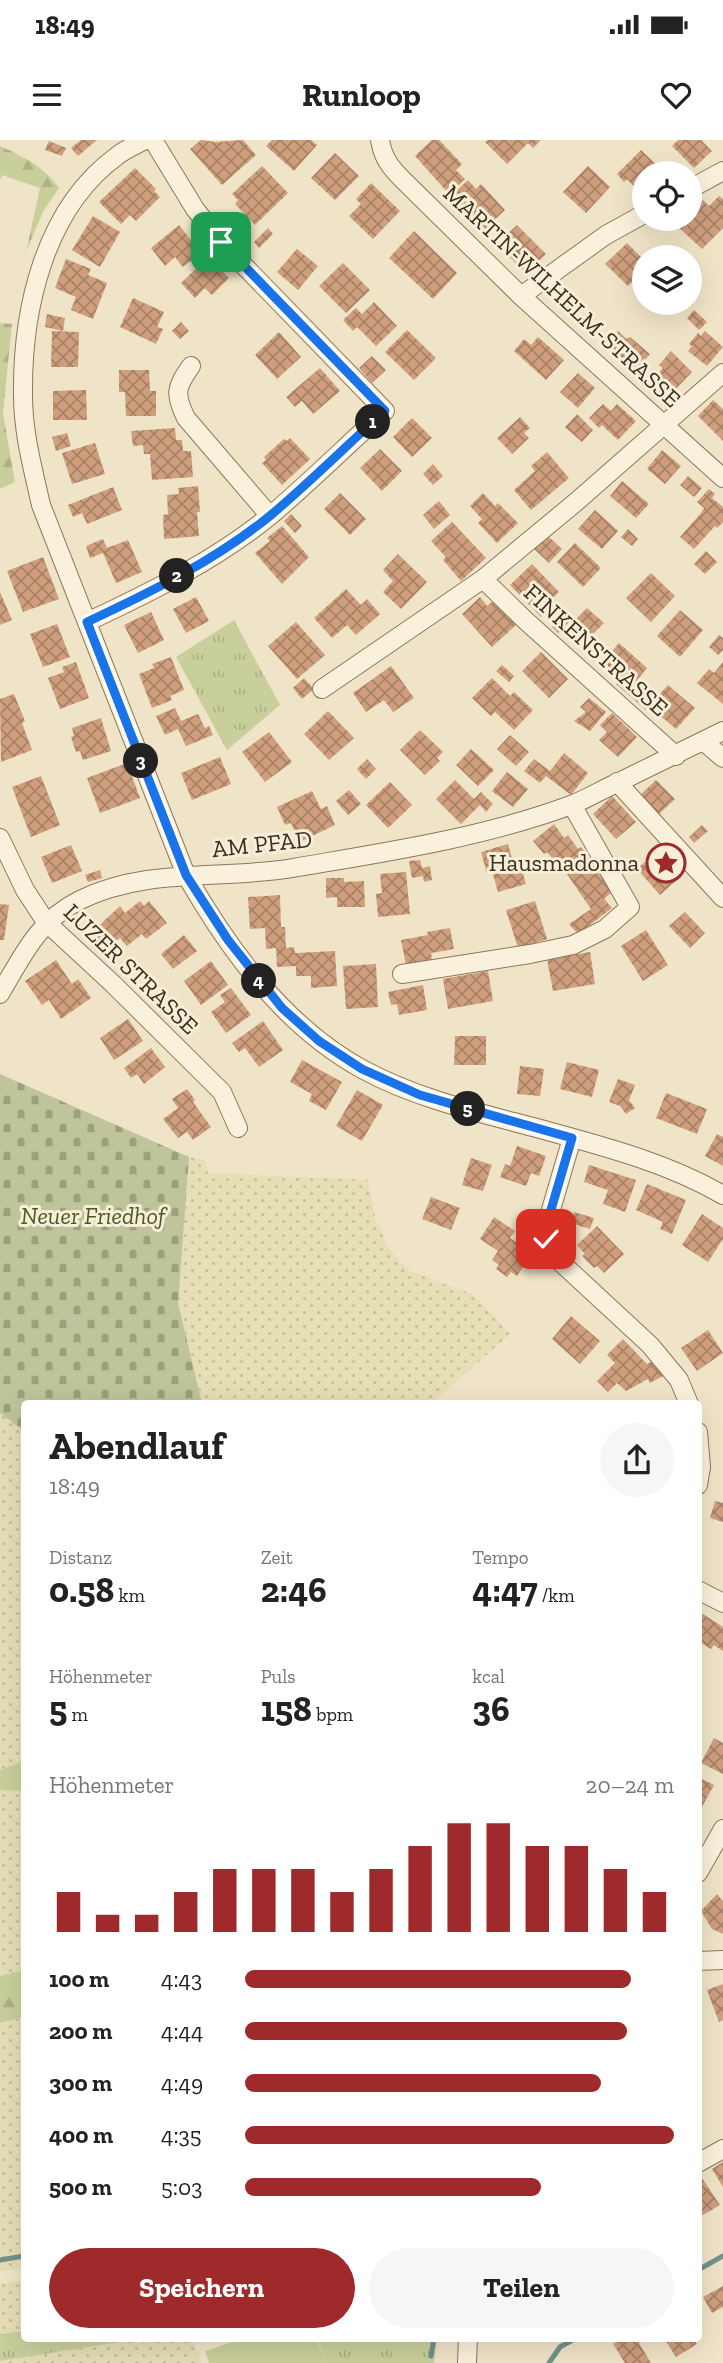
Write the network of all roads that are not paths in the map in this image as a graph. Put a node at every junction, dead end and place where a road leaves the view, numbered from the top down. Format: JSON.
{"nodes":[{"id":1,"x":145,"y":140,"type":"edge"},
{"id":2,"x":153,"y":140,"type":"edge"},
{"id":3,"x":380,"y":140,"type":"edge"},
{"id":4,"x":723,"y":171,"type":"edge"},
{"id":5,"x":702,"y":182,"type":"edge"},
{"id":6,"x":632,"y":221,"type":"edge"},
{"id":7,"x":521,"y":296,"type":"junction"},
{"id":8,"x":191,"y":366,"type":"dead end"},
{"id":9,"x":723,"y":373,"type":"edge"},
{"id":10,"x":664,"y":425,"type":"junction"},
{"id":11,"x":723,"y":478,"type":"edge"},
{"id":12,"x":270,"y":516,"type":"junction"},
{"id":13,"x":483,"y":579,"type":"junction"},
{"id":14,"x":87,"y":622,"type":"junction"},
{"id":15,"x":322,"y":689,"type":"dead end"},
{"id":16,"x":723,"y":731,"type":"edge"},
{"id":17,"x":703,"y":741,"type":"junction"},
{"id":18,"x":676,"y":756,"type":"junction"},
{"id":19,"x":723,"y":758,"type":"edge"},
{"id":20,"x":617,"y":782,"type":"junction"},
{"id":21,"x":572,"y":804,"type":"junction"},
{"id":22,"x":0,"y":838,"type":"edge"},
{"id":23,"x":186,"y":875,"type":"junction"},
{"id":24,"x":723,"y":898,"type":"edge"},
{"id":25,"x":46,"y":922,"type":"junction"},
{"id":26,"x":402,"y":974,"type":"dead end"},
{"id":27,"x":0,"y":994,"type":"edge"},
{"id":28,"x":238,"y":1128,"type":"dead end"},
{"id":29,"x":572,"y":1138,"type":"junction"},
{"id":30,"x":723,"y":1195,"type":"edge"},
{"id":31,"x":687,"y":1400,"type":"edge"},
{"id":32,"x":702,"y":1592,"type":"edge"},
{"id":33,"x":723,"y":1603,"type":"edge"},
{"id":34,"x":723,"y":1829,"type":"edge"},
{"id":35,"x":702,"y":1866,"type":"edge"},
{"id":36,"x":723,"y":1960,"type":"edge"},
{"id":37,"x":702,"y":1961,"type":"edge"},
{"id":38,"x":723,"y":2149,"type":"edge"},
{"id":39,"x":702,"y":2161,"type":"edge"},
{"id":40,"x":468,"y":2342,"type":"edge"},
{"id":41,"x":467,"y":2363,"type":"edge"}],
"edges":[{"from":1,"to":14,"type":"street"},
{"from":2,"to":12,"type":"street"},
{"from":3,"to":7,"type":"street","name":"MARTIN-WILHELM-STRASSE"},
{"from":4,"to":5,"type":"street"},
{"from":6,"to":7,"type":"street"},
{"from":7,"to":10,"type":"street","name":"MARTIN-WILHELM-STRASSE"},
{"from":8,"to":12,"type":"street"},
{"from":9,"to":10,"type":"street","name":"FINKENSTRASSE"},
{"from":10,"to":11,"type":"street","name":"MARTIN-WILHELM-STRASSE"},
{"from":10,"to":13,"type":"street","name":"FINKENSTRASSE"},
{"from":12,"to":14,"type":"street"},
{"from":13,"to":15,"type":"street","name":"FINKENSTRASSE"},
{"from":13,"to":18,"type":"street","name":"FINKENSTRASSE"},
{"from":14,"to":23,"type":"street"},
{"from":16,"to":17,"type":"street","name":"AM PFAD"},
{"from":17,"to":18,"type":"street","name":"AM PFAD"},
{"from":17,"to":19,"type":"street"},
{"from":18,"to":20,"type":"street","name":"AM PFAD"},
{"from":20,"to":21,"type":"street","name":"AM PFAD"},
{"from":20,"to":24,"type":"street"},
{"from":21,"to":23,"type":"street","name":"AM PFAD"},
{"from":21,"to":26,"type":"street"},
{"from":22,"to":25,"type":"street","name":"LUZER STRASSE"},
{"from":23,"to":25,"type":"street","name":"AM PFAD"},
{"from":23,"to":29,"type":"street"},
{"from":25,"to":27,"type":"street","name":"AM PFAD"},
{"from":25,"to":28,"type":"street","name":"LUZER STRASSE"},
{"from":29,"to":30,"type":"street"},
{"from":29,"to":31,"type":"street"},
{"from":32,"to":33,"type":"street"},
{"from":34,"to":35,"type":"street"},
{"from":36,"to":37,"type":"street"},
{"from":38,"to":39,"type":"street"},
{"from":40,"to":41,"type":"street"}]}
